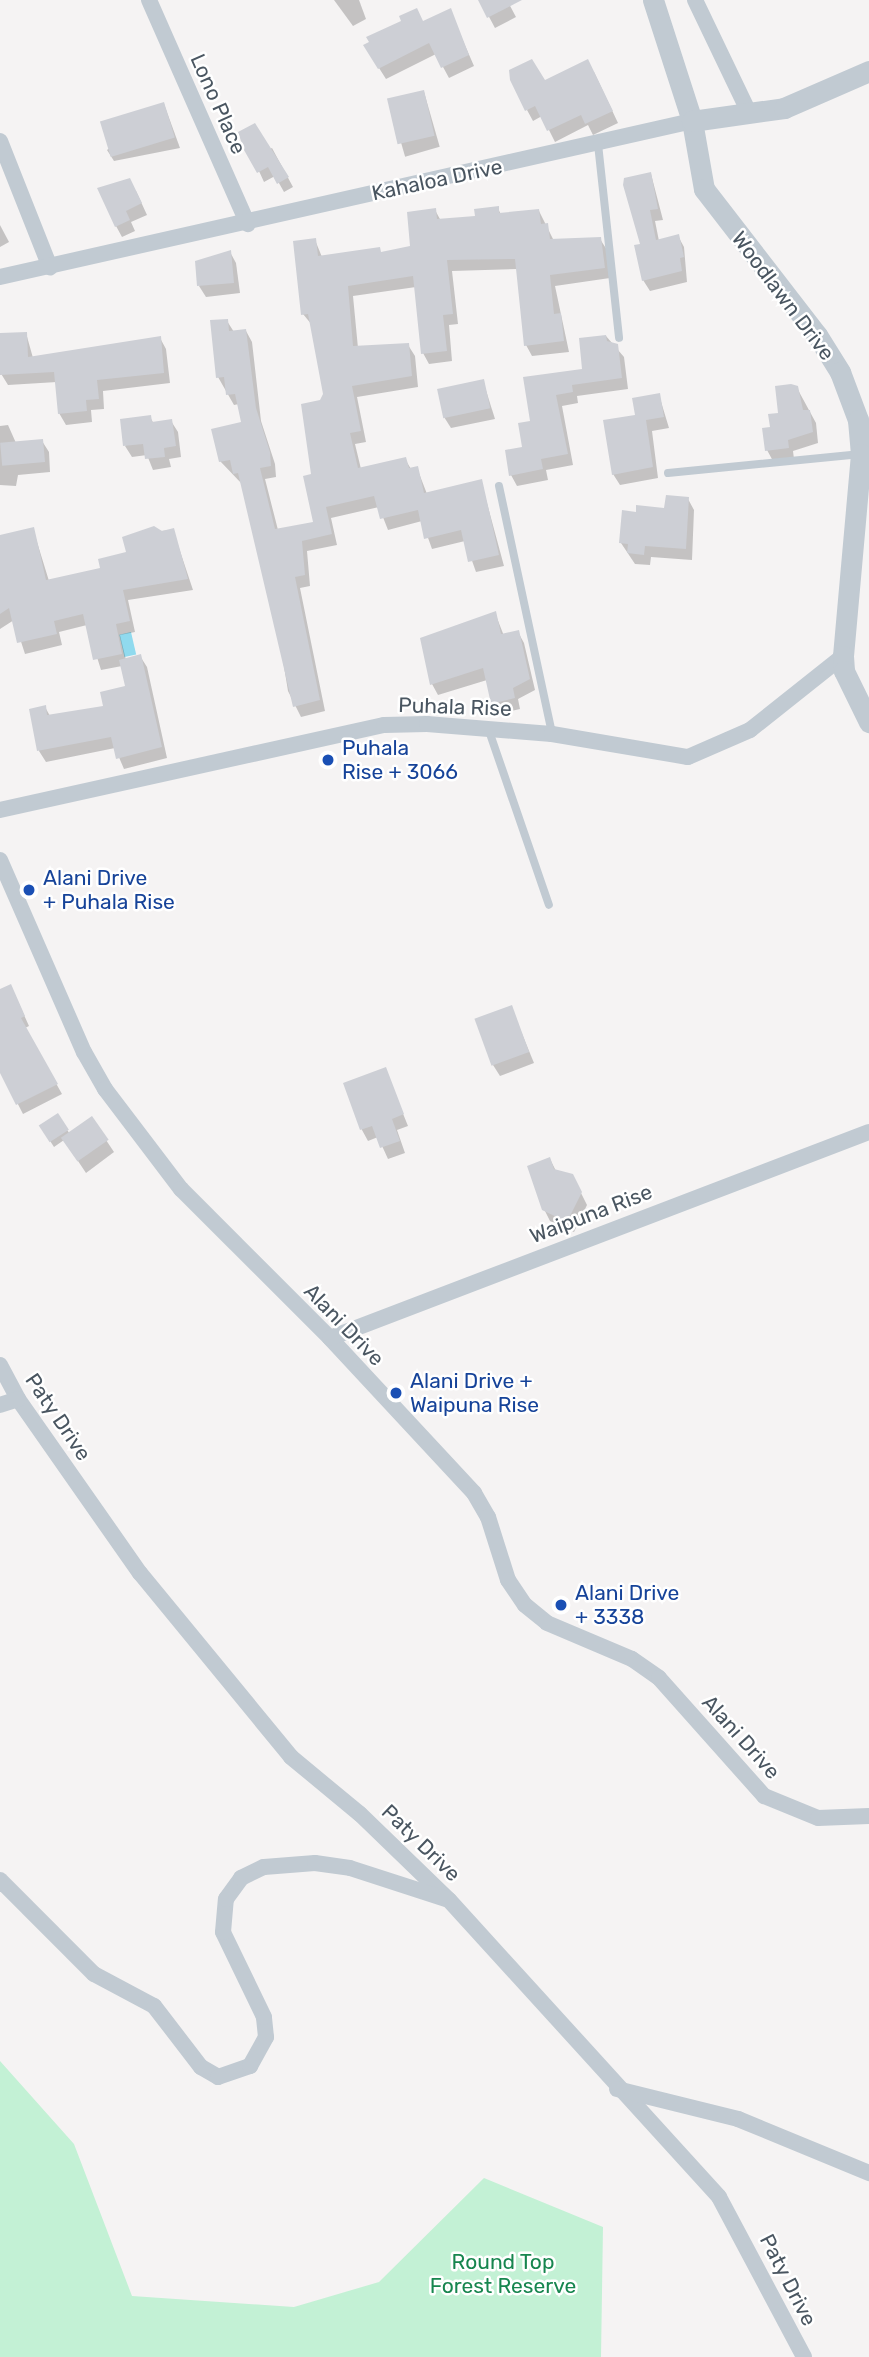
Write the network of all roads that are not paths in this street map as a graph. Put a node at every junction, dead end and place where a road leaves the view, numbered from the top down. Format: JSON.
{"nodes":[{"id":1,"x":149,"y":0,"type":"edge"},
{"id":2,"x":653,"y":0,"type":"edge"},
{"id":3,"x":695,"y":0,"type":"edge"},
{"id":4,"x":869,"y":71,"type":"edge"},
{"id":5,"x":750,"y":116,"type":"junction"},
{"id":6,"x":692,"y":121,"type":"junction"},
{"id":7,"x":0,"y":141,"type":"edge"},
{"id":8,"x":598,"y":144,"type":"junction"},
{"id":9,"x":248,"y":224,"type":"junction"},
{"id":10,"x":50,"y":267,"type":"junction"},
{"id":11,"x":0,"y":277,"type":"edge"},
{"id":12,"x":620,"y":338,"type":"dead end"},
{"id":13,"x":865,"y":421,"type":"edge"},
{"id":14,"x":861,"y":454,"type":"junction"},
{"id":15,"x":668,"y":473,"type":"dead end"},
{"id":16,"x":499,"y":486,"type":"dead end"},
{"id":17,"x":843,"y":656,"type":"junction"},
{"id":18,"x":869,"y":722,"type":"edge"},
{"id":19,"x":488,"y":728,"type":"junction"},
{"id":20,"x":552,"y":734,"type":"junction"},
{"id":21,"x":0,"y":810,"type":"edge"},
{"id":22,"x":0,"y":860,"type":"edge"},
{"id":23,"x":549,"y":905,"type":"dead end"},
{"id":24,"x":869,"y":1132,"type":"edge"},
{"id":25,"x":330,"y":1338,"type":"junction"},
{"id":26,"x":0,"y":1365,"type":"edge"},
{"id":27,"x":18,"y":1399,"type":"junction"},
{"id":28,"x":0,"y":1405,"type":"edge"},
{"id":29,"x":869,"y":1816,"type":"edge"},
{"id":30,"x":0,"y":1880,"type":"edge"},
{"id":31,"x":449,"y":1899,"type":"junction"},
{"id":32,"x":617,"y":2089,"type":"junction"},
{"id":33,"x":869,"y":2173,"type":"edge"},
{"id":34,"x":804,"y":2357,"type":"edge"}],
"edges":[{"from":1,"to":9,"type":"street","name":"Lono Place"},
{"from":2,"to":6,"type":"street","name":"Woodlawn Drive"},
{"from":3,"to":5,"type":"street"},
{"from":4,"to":5,"type":"street","name":"Kahaloa Drive"},
{"from":5,"to":6,"type":"street","name":"Kahaloa Drive"},
{"from":6,"to":8,"type":"street","name":"Kahaloa Drive"},
{"from":6,"to":13,"type":"street","name":"Woodlawn Drive"},
{"from":7,"to":10,"type":"street"},
{"from":8,"to":9,"type":"street","name":"Kahaloa Drive"},
{"from":8,"to":12,"type":"lane"},
{"from":9,"to":10,"type":"street","name":"Kahaloa Drive"},
{"from":10,"to":11,"type":"street","name":"Kahaloa Drive"},
{"from":13,"to":14,"type":"street","name":"Woodlawn Drive"},
{"from":14,"to":15,"type":"lane"},
{"from":14,"to":17,"type":"street","name":"Woodlawn Drive"},
{"from":16,"to":20,"type":"lane"},
{"from":17,"to":18,"type":"street","name":"Woodlawn Drive"},
{"from":17,"to":20,"type":"street","name":"Puhala Rise"},
{"from":19,"to":20,"type":"street","name":"Puhala Rise"},
{"from":19,"to":21,"type":"street","name":"Puhala Rise"},
{"from":19,"to":23,"type":"lane"},
{"from":22,"to":25,"type":"street","name":"Alani Drive"},
{"from":24,"to":25,"type":"street","name":"Waipuna Rise"},
{"from":25,"to":29,"type":"street","name":"Alani Drive"},
{"from":26,"to":27,"type":"street","name":"Paty Drive"},
{"from":27,"to":28,"type":"street"},
{"from":27,"to":31,"type":"street","name":"Paty Drive"},
{"from":30,"to":31,"type":"street"},
{"from":31,"to":32,"type":"street","name":"Paty Drive"},
{"from":32,"to":33,"type":"street"},
{"from":32,"to":34,"type":"street","name":"Paty Drive"}]}
